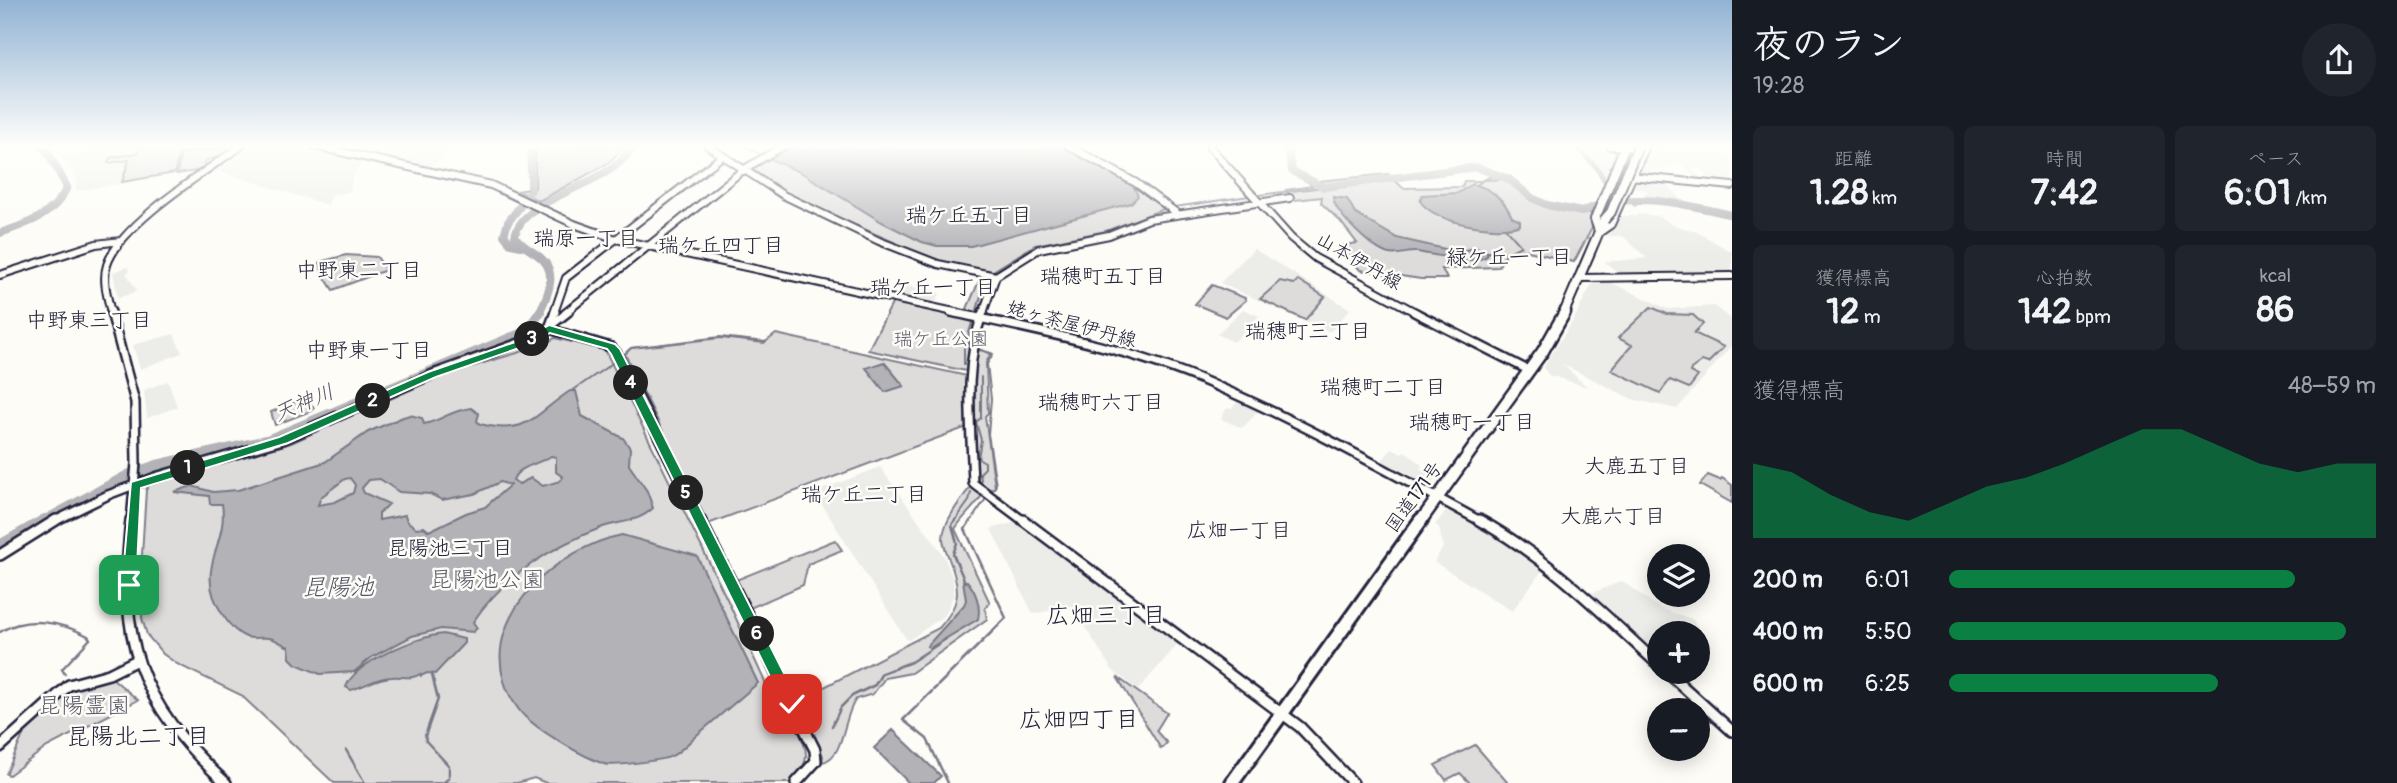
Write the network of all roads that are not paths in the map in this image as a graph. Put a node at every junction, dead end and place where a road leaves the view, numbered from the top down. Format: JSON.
{"nodes":[{"id":1,"x":193,"y":183,"type":"edge"},
{"id":2,"x":481,"y":183,"type":"edge"},
{"id":3,"x":686,"y":183,"type":"edge"},
{"id":4,"x":728,"y":183,"type":"edge"},
{"id":5,"x":763,"y":183,"type":"edge"},
{"id":6,"x":1135,"y":183,"type":"edge"},
{"id":7,"x":1243,"y":183,"type":"edge"},
{"id":8,"x":1611,"y":183,"type":"edge"},
{"id":9,"x":1614,"y":183,"type":"edge"},
{"id":10,"x":1625,"y":183,"type":"edge"},
{"id":11,"x":1628,"y":183,"type":"edge"},
{"id":12,"x":1697,"y":183,"type":"edge"},
{"id":13,"x":1732,"y":186,"type":"edge"},
{"id":14,"x":1290,"y":198,"type":"dead end"},
{"id":15,"x":1261,"y":202,"type":"junction"},
{"id":16,"x":1178,"y":214,"type":"junction"},
{"id":17,"x":1604,"y":220,"type":"junction"},
{"id":18,"x":1599,"y":231,"type":"junction"},
{"id":19,"x":615,"y":239,"type":"junction"},
{"id":20,"x":121,"y":241,"type":"junction"},
{"id":21,"x":650,"y":247,"type":"junction"},
{"id":22,"x":0,"y":275,"type":"edge"},
{"id":23,"x":996,"y":276,"type":"junction"},
{"id":24,"x":1732,"y":276,"type":"edge"},
{"id":25,"x":1580,"y":278,"type":"junction"},
{"id":26,"x":980,"y":316,"type":"junction"},
{"id":27,"x":549,"y":329,"type":"junction"},
{"id":28,"x":1530,"y":371,"type":"junction"},
{"id":29,"x":135,"y":483,"type":"junction"},
{"id":30,"x":1437,"y":497,"type":"junction"},
{"id":31,"x":0,"y":555,"type":"edge"},
{"id":32,"x":1647,"y":654,"type":"edge"},
{"id":33,"x":137,"y":660,"type":"junction"},
{"id":34,"x":1680,"y":684,"type":"edge"},
{"id":35,"x":1281,"y":712,"type":"junction"},
{"id":36,"x":1732,"y":731,"type":"edge"},
{"id":37,"x":0,"y":747,"type":"edge"},
{"id":38,"x":226,"y":783,"type":"edge"},
{"id":39,"x":796,"y":783,"type":"edge"},
{"id":40,"x":1232,"y":783,"type":"edge"},
{"id":41,"x":1353,"y":783,"type":"edge"}],
"edges":[{"from":1,"to":20,"type":"main road"},
{"from":2,"to":19,"type":"main road","name":"姥ヶ茶屋伊丹線"},
{"from":3,"to":19,"type":"main road"},
{"from":4,"to":21,"type":"main road"},
{"from":5,"to":23,"type":"main road"},
{"from":6,"to":16,"type":"main road"},
{"from":7,"to":15,"type":"main road","name":"山本伊丹線"},
{"from":8,"to":18,"type":"highway"},
{"from":9,"to":17,"type":"highway","name":"国道171号"},
{"from":10,"to":17,"type":"highway","name":"国道171号","bridge":true},
{"from":11,"to":18,"type":"highway"},
{"from":12,"to":13,"type":"main road"},
{"from":14,"to":15,"type":"main road"},
{"from":15,"to":16,"type":"main road"},
{"from":15,"to":28,"type":"main road","name":"山本伊丹線"},
{"from":16,"to":23,"type":"main road"},
{"from":17,"to":18,"type":"highway","name":"国道171号"},
{"from":18,"to":25,"type":"highway","name":"国道171号"},
{"from":19,"to":21,"type":"main road","name":"姥ヶ茶屋伊丹線"},
{"from":19,"to":27,"type":"main road"},
{"from":20,"to":22,"type":"main road"},
{"from":20,"to":29,"type":"main road"},
{"from":21,"to":26,"type":"main road","name":"姥ヶ茶屋伊丹線"},
{"from":21,"to":27,"type":"main road"},
{"from":23,"to":26,"type":"main road"},
{"from":24,"to":25,"type":"main road"},
{"from":25,"to":28,"type":"highway","name":"国道171号"},
{"from":26,"to":30,"type":"main road","name":"姥ヶ茶屋伊丹線"},
{"from":26,"to":35,"type":"main road"},
{"from":27,"to":29,"type":"main road"},
{"from":27,"to":39,"type":"main road"},
{"from":28,"to":30,"type":"highway","name":"国道171号"},
{"from":29,"to":31,"type":"main road"},
{"from":29,"to":33,"type":"main road"},
{"from":30,"to":32,"type":"main road"},
{"from":30,"to":35,"type":"highway","name":"国道171号"},
{"from":33,"to":37,"type":"main road"},
{"from":33,"to":38,"type":"main road"},
{"from":34,"to":36,"type":"main road"},
{"from":35,"to":40,"type":"highway","name":"国道171号"},
{"from":35,"to":41,"type":"main road"}]}
